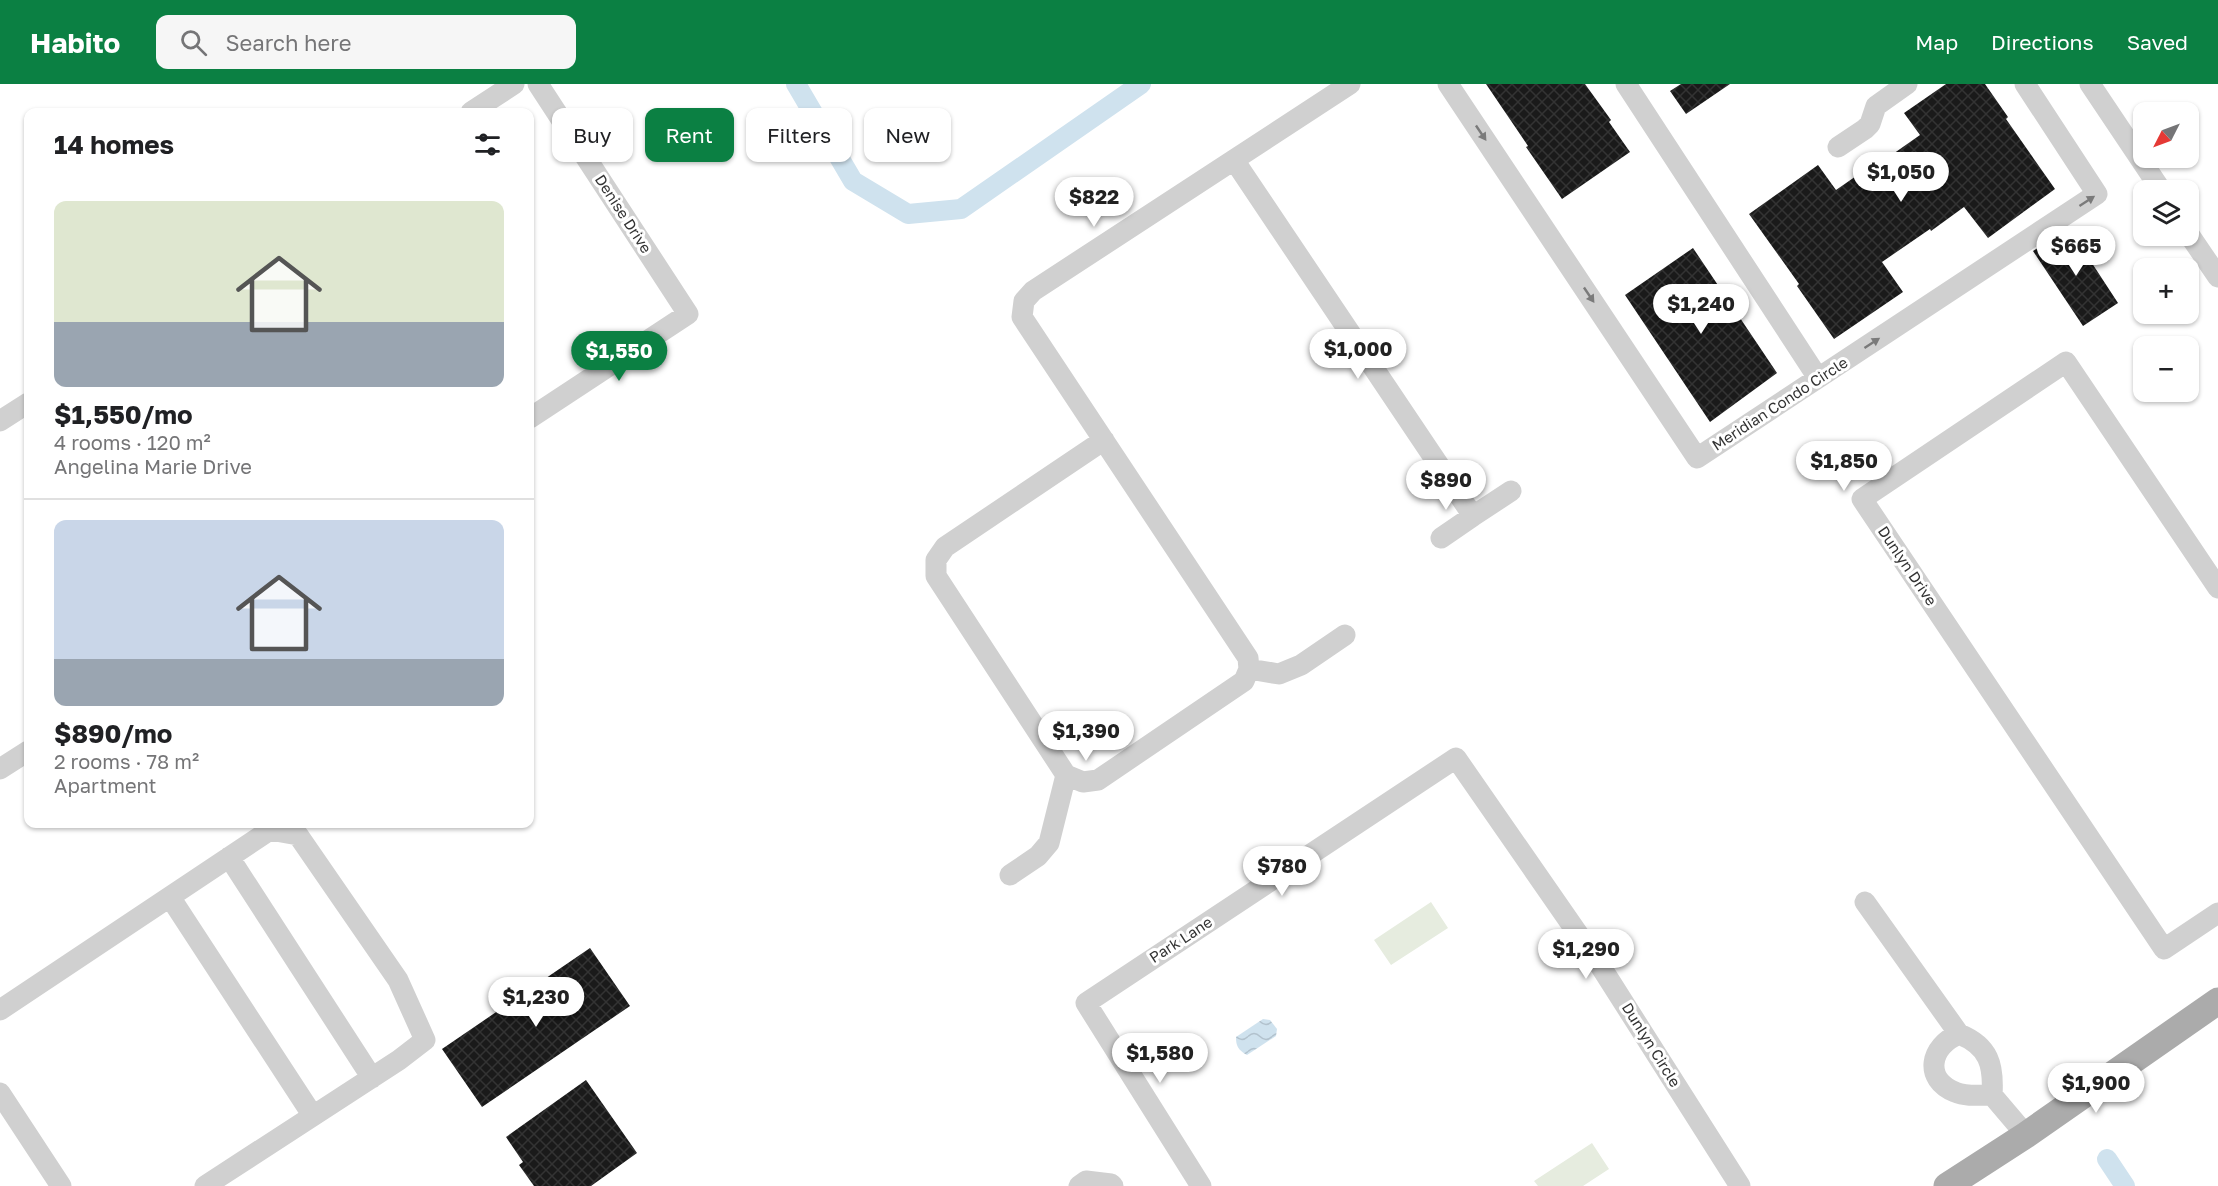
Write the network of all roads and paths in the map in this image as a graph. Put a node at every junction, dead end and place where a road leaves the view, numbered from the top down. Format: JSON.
{"nodes":[{"id":1,"x":514,"y":84,"type":"edge"},
{"id":2,"x":538,"y":84,"type":"edge"},
{"id":3,"x":1350,"y":84,"type":"edge"},
{"id":4,"x":1448,"y":84,"type":"edge"},
{"id":5,"x":1626,"y":84,"type":"edge"},
{"id":6,"x":1907,"y":84,"type":"edge"},
{"id":7,"x":2025,"y":84,"type":"edge"},
{"id":8,"x":2090,"y":84,"type":"edge"},
{"id":9,"x":477,"y":108,"type":"edge"},
{"id":10,"x":1838,"y":147,"type":"dead end"},
{"id":11,"x":1234,"y":160,"type":"junction"},
{"id":12,"x":2154,"y":180,"type":"edge"},
{"id":13,"x":2198,"y":246,"type":"edge"},
{"id":14,"x":2215,"y":267,"type":"edge"},
{"id":15,"x":1818,"y":378,"type":"junction"},
{"id":16,"x":24,"y":406,"type":"edge"},
{"id":17,"x":534,"y":415,"type":"edge"},
{"id":18,"x":0,"y":421,"type":"edge"},
{"id":19,"x":1104,"y":440,"type":"junction"},
{"id":20,"x":1511,"y":491,"type":"dead end"},
{"id":21,"x":1473,"y":516,"type":"junction"},
{"id":22,"x":1441,"y":538,"type":"dead end"},
{"id":23,"x":2218,"y":588,"type":"edge"},
{"id":24,"x":1345,"y":635,"type":"dead end"},
{"id":25,"x":1249,"y":669,"type":"junction"},
{"id":26,"x":24,"y":753,"type":"edge"},
{"id":27,"x":1456,"y":758,"type":"joint"},
{"id":28,"x":0,"y":769,"type":"edge"},
{"id":29,"x":1066,"y":775,"type":"junction"},
{"id":30,"x":229,"y":857,"type":"junction"},
{"id":31,"x":1010,"y":875,"type":"dead end"},
{"id":32,"x":170,"y":897,"type":"junction"},
{"id":33,"x":1865,"y":902,"type":"dead end"},
{"id":34,"x":2218,"y":913,"type":"edge"},
{"id":35,"x":2218,"y":1001,"type":"edge"},
{"id":36,"x":0,"y":1010,"type":"edge"},
{"id":37,"x":1959,"y":1034,"type":"junction"},
{"id":38,"x":372,"y":1078,"type":"junction"},
{"id":39,"x":0,"y":1093,"type":"edge"},
{"id":40,"x":1992,"y":1095,"type":"junction"},
{"id":41,"x":6,"y":1116,"type":"edge"},
{"id":42,"x":313,"y":1116,"type":"junction"},
{"id":43,"x":2026,"y":1135,"type":"junction"},
{"id":44,"x":61,"y":1186,"type":"edge"},
{"id":45,"x":205,"y":1186,"type":"edge"},
{"id":46,"x":1079,"y":1186,"type":"edge"},
{"id":47,"x":1113,"y":1186,"type":"edge"},
{"id":48,"x":1201,"y":1186,"type":"edge"},
{"id":49,"x":1740,"y":1186,"type":"edge"},
{"id":50,"x":1947,"y":1186,"type":"edge"}],
"edges":[{"from":1,"to":9,"type":"street"},
{"from":2,"to":17,"type":"street","name":"Denise Drive"},
{"from":3,"to":11,"type":"street"},
{"from":4,"to":15,"type":"street","name":"Meridian Condo Circle","one_way":true},
{"from":5,"to":15,"type":"street"},
{"from":6,"to":10,"type":"street"},
{"from":15,"to":7,"type":"street","name":"Meridian Condo Circle","one_way":true},
{"from":8,"to":12,"type":"street"},
{"from":11,"to":19,"type":"street"},
{"from":11,"to":21,"type":"street"},
{"from":13,"to":14,"type":"street"},
{"from":16,"to":18,"type":"street"},
{"from":19,"to":25,"type":"street"},
{"from":19,"to":29,"type":"street"},
{"from":20,"to":21,"type":"street"},
{"from":21,"to":22,"type":"street"},
{"from":23,"to":34,"type":"street","name":"Dunlyn Drive"},
{"from":24,"to":25,"type":"street"},
{"from":25,"to":29,"type":"street"},
{"from":26,"to":28,"type":"street"},
{"from":27,"to":48,"type":"street","name":"Park Lane"},
{"from":27,"to":49,"type":"street","name":"Dunlyn Circle"},
{"from":29,"to":31,"type":"street"},
{"from":30,"to":32,"type":"street"},
{"from":30,"to":38,"type":"street"},
{"from":30,"to":38,"type":"street"},
{"from":32,"to":36,"type":"street"},
{"from":32,"to":42,"type":"street"},
{"from":33,"to":37,"type":"street"},
{"from":35,"to":43,"type":"main road"},
{"from":37,"to":40,"type":"street"},
{"from":37,"to":40,"type":"street"},
{"from":38,"to":42,"type":"street"},
{"from":39,"to":41,"type":"street"},
{"from":40,"to":43,"type":"street"},
{"from":41,"to":44,"type":"street"},
{"from":42,"to":45,"type":"street"},
{"from":43,"to":50,"type":"main road"},
{"from":46,"to":47,"type":"street"}]}
